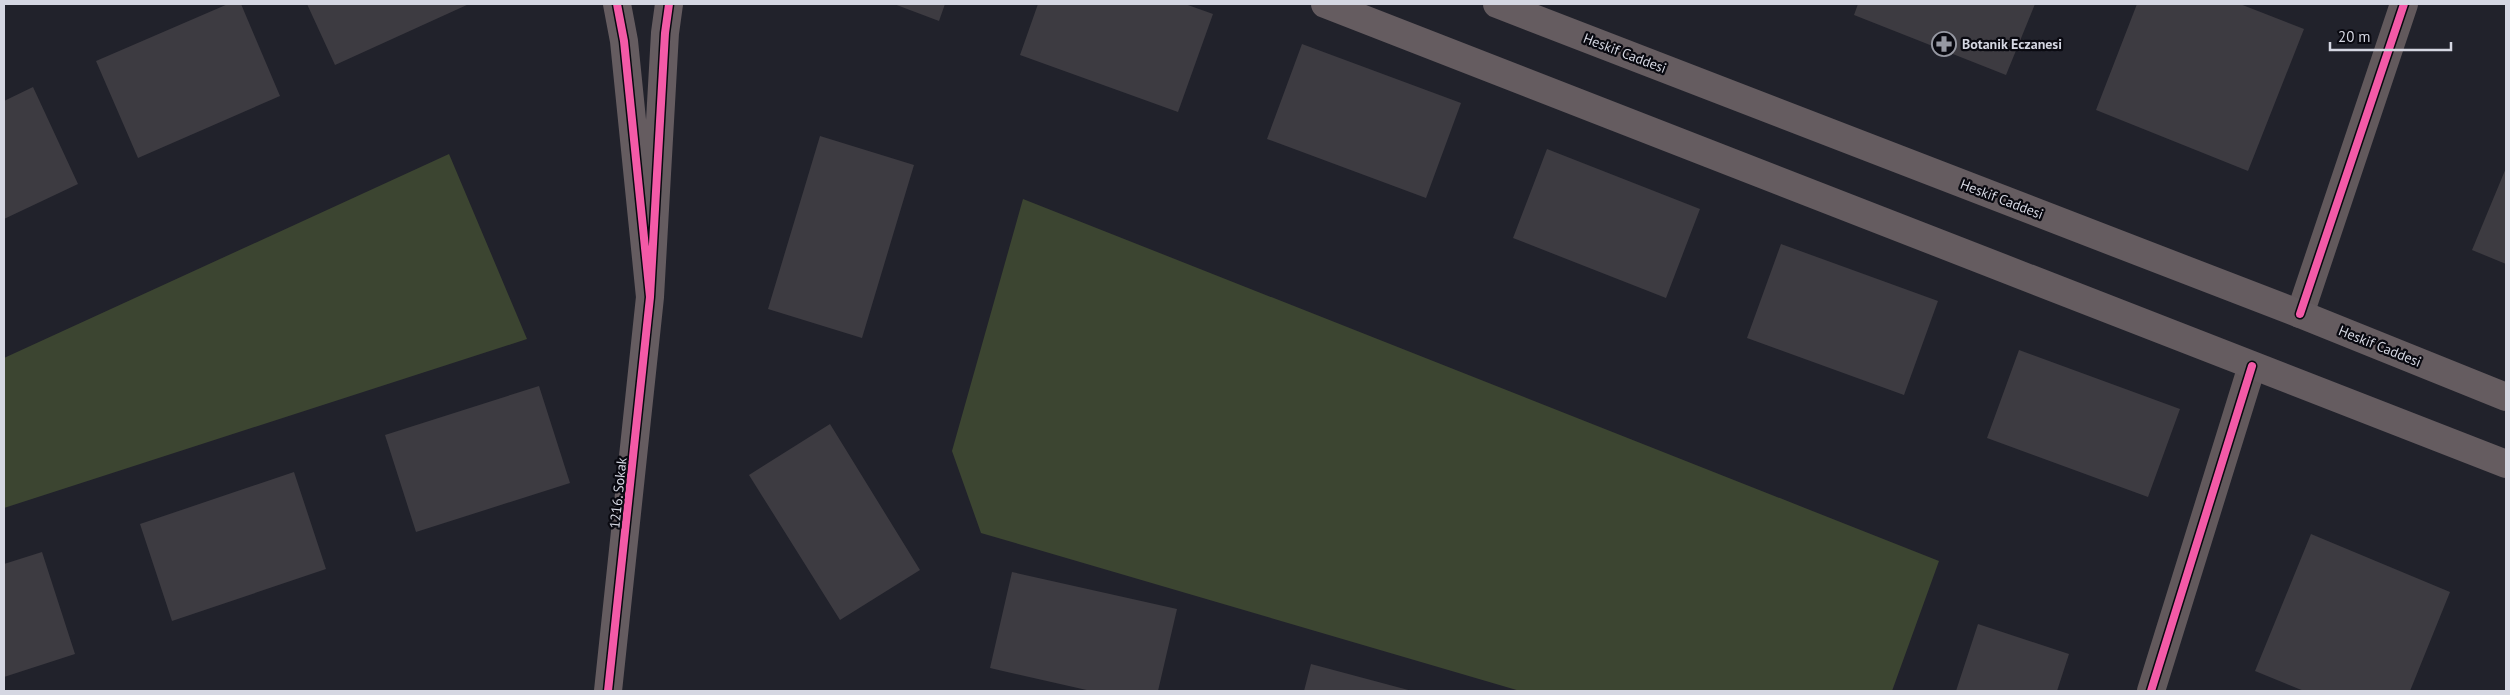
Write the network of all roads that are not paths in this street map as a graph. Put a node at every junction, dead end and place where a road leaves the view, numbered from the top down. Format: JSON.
{"nodes":[{"id":1,"x":617,"y":4,"type":"edge"},
{"id":2,"x":669,"y":4,"type":"edge"},
{"id":3,"x":1325,"y":4,"type":"edge"},
{"id":4,"x":2404,"y":4,"type":"edge"},
{"id":5,"x":1512,"y":6,"type":"edge"},
{"id":6,"x":650,"y":297,"type":"junction"},
{"id":7,"x":2300,"y":314,"type":"junction"},
{"id":8,"x":2252,"y":366,"type":"junction"},
{"id":9,"x":2506,"y":397,"type":"edge"},
{"id":10,"x":2506,"y":464,"type":"edge"},
{"id":11,"x":608,"y":691,"type":"edge"},
{"id":12,"x":2152,"y":691,"type":"edge"}],
"edges":[{"from":1,"to":6,"type":"main road"},
{"from":2,"to":6,"type":"main road"},
{"from":3,"to":8,"type":"main road"},
{"from":4,"to":7,"type":"street"},
{"from":5,"to":7,"type":"main road","name":"Heskif Caddesi"},
{"from":6,"to":11,"type":"main road","name":"1216. Sokak"},
{"from":7,"to":9,"type":"main road","name":"Heskif Caddesi"},
{"from":8,"to":10,"type":"main road"},
{"from":8,"to":12,"type":"street"}]}
